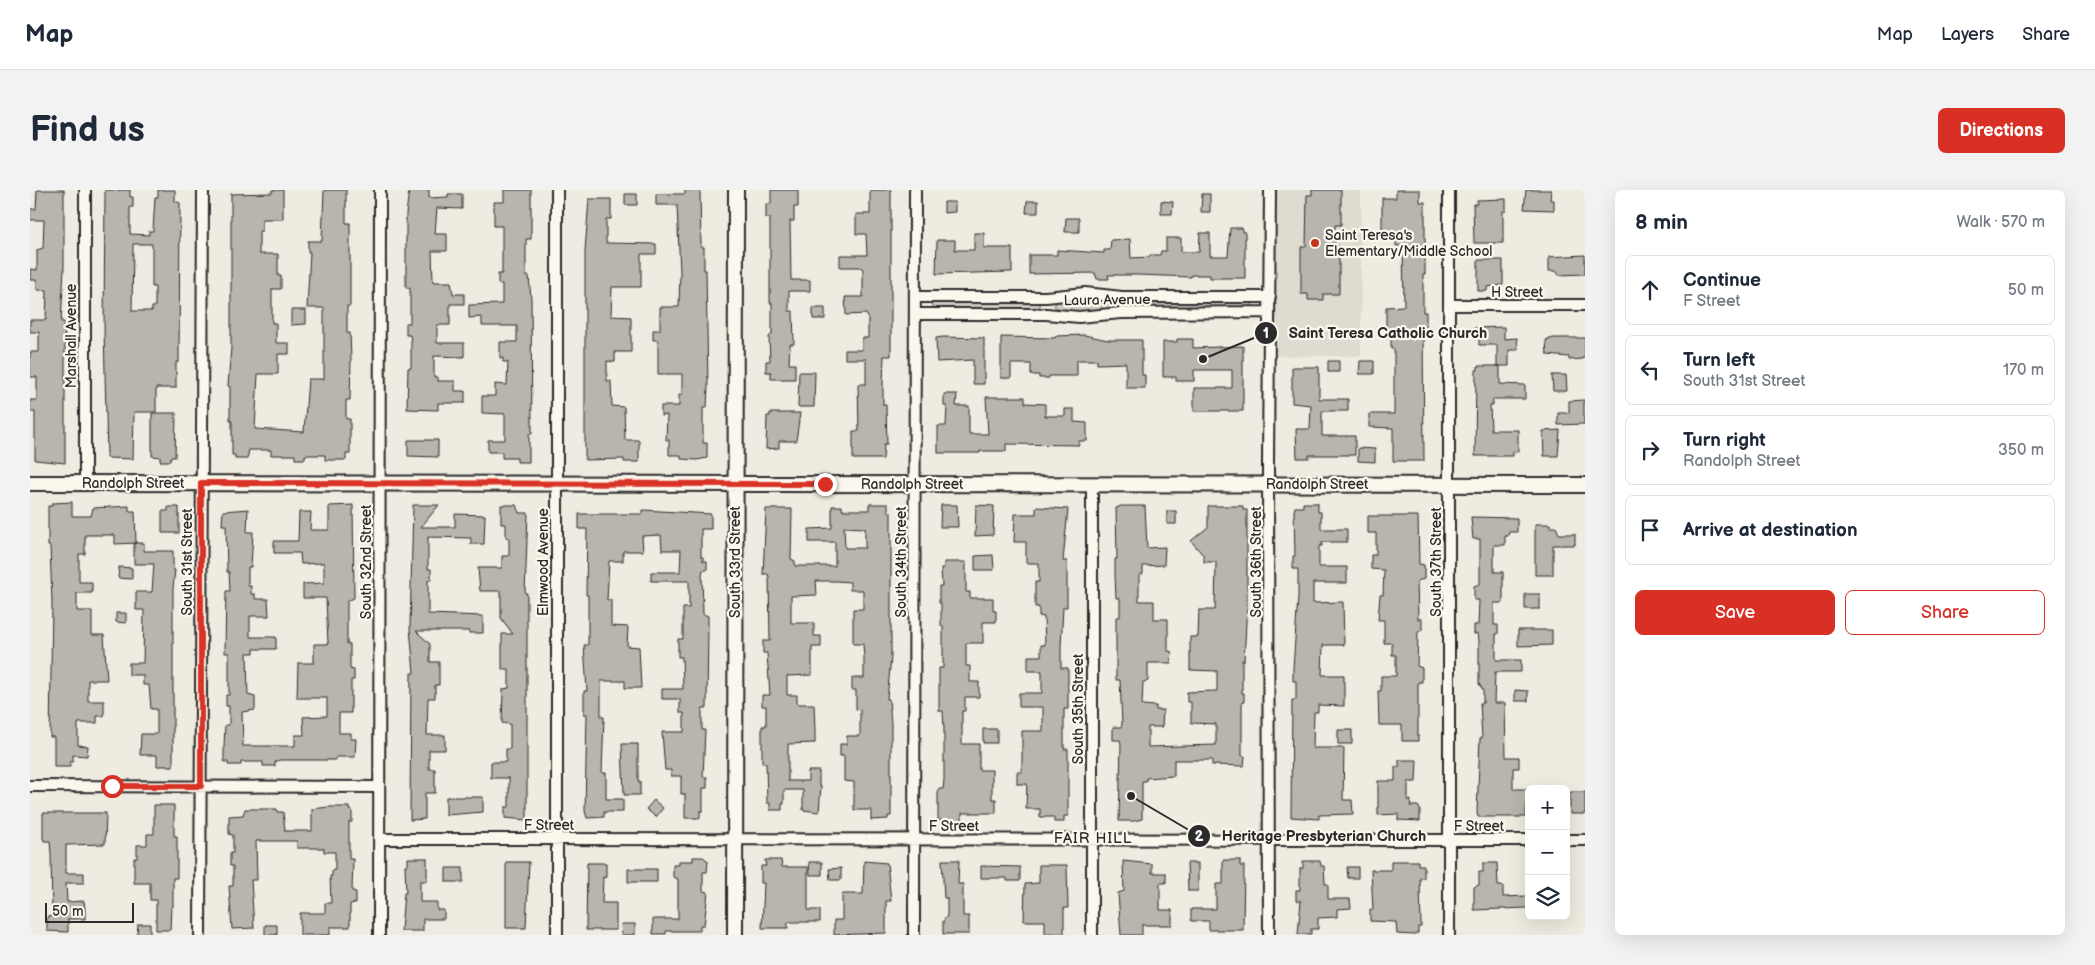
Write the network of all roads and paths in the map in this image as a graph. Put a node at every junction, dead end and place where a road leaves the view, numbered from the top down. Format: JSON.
{"nodes":[{"id":1,"x":85,"y":190,"type":"edge"},
{"id":2,"x":202,"y":190,"type":"edge"},
{"id":3,"x":380,"y":190,"type":"edge"},
{"id":4,"x":557,"y":190,"type":"edge"},
{"id":5,"x":736,"y":190,"type":"edge"},
{"id":6,"x":915,"y":190,"type":"edge"},
{"id":7,"x":1270,"y":190,"type":"edge"},
{"id":8,"x":1449,"y":190,"type":"edge"},
{"id":9,"x":916,"y":296,"type":"junction"},
{"id":10,"x":1270,"y":296,"type":"junction"},
{"id":11,"x":1046,"y":297,"type":"junction"},
{"id":12,"x":1122,"y":297,"type":"junction"},
{"id":13,"x":1450,"y":305,"type":"junction"},
{"id":14,"x":1585,"y":306,"type":"edge"},
{"id":15,"x":1269,"y":312,"type":"junction"},
{"id":16,"x":1121,"y":313,"type":"junction"},
{"id":17,"x":915,"y":314,"type":"junction"},
{"id":18,"x":1046,"y":314,"type":"junction"},
{"id":19,"x":30,"y":482,"type":"edge"},
{"id":20,"x":85,"y":482,"type":"junction"},
{"id":21,"x":201,"y":483,"type":"junction"},
{"id":22,"x":380,"y":483,"type":"junction"},
{"id":23,"x":557,"y":483,"type":"junction"},
{"id":24,"x":735,"y":484,"type":"junction"},
{"id":25,"x":914,"y":484,"type":"junction"},
{"id":26,"x":1092,"y":484,"type":"junction"},
{"id":27,"x":1269,"y":484,"type":"junction"},
{"id":28,"x":1450,"y":484,"type":"junction"},
{"id":29,"x":1585,"y":484,"type":"edge"},
{"id":30,"x":30,"y":786,"type":"edge"},
{"id":31,"x":201,"y":786,"type":"junction"},
{"id":32,"x":379,"y":787,"type":"junction"},
{"id":33,"x":379,"y":839,"type":"junction"},
{"id":34,"x":557,"y":839,"type":"junction"},
{"id":35,"x":736,"y":839,"type":"junction"},
{"id":36,"x":914,"y":840,"type":"junction"},
{"id":37,"x":1092,"y":840,"type":"junction"},
{"id":38,"x":1269,"y":840,"type":"junction"},
{"id":39,"x":1449,"y":840,"type":"junction"},
{"id":40,"x":1525,"y":840,"type":"edge"},
{"id":41,"x":1570,"y":840,"type":"edge"},
{"id":42,"x":1585,"y":840,"type":"edge"},
{"id":43,"x":200,"y":935,"type":"edge"},
{"id":44,"x":379,"y":935,"type":"edge"},
{"id":45,"x":557,"y":935,"type":"edge"},
{"id":46,"x":735,"y":935,"type":"edge"},
{"id":47,"x":914,"y":935,"type":"edge"},
{"id":48,"x":1092,"y":935,"type":"edge"},
{"id":49,"x":1269,"y":935,"type":"edge"},
{"id":50,"x":1449,"y":935,"type":"edge"}],
"edges":[{"from":1,"to":20,"type":"street","name":"Marshall Avenue"},
{"from":2,"to":21,"type":"street","name":"South 31st Street"},
{"from":3,"to":22,"type":"street","name":"South 32nd Street"},
{"from":4,"to":23,"type":"street","name":"Elmwood Avenue"},
{"from":5,"to":24,"type":"main road","name":"South 33rd Street"},
{"from":6,"to":9,"type":"street","name":"South 34th Street"},
{"from":7,"to":10,"type":"street","name":"South 36th Street"},
{"from":8,"to":13,"type":"street","name":"South 37th Street"},
{"from":9,"to":11,"type":"street","name":"Laura Avenue"},
{"from":9,"to":17,"type":"street","name":"South 34th Street"},
{"from":10,"to":12,"type":"street","name":"Laura Avenue"},
{"from":10,"to":15,"type":"street","name":"South 36th Street"},
{"from":11,"to":12,"type":"street","name":"Laura Avenue"},
{"from":11,"to":18,"type":"street"},
{"from":12,"to":16,"type":"street"},
{"from":13,"to":14,"type":"street","name":"H Street"},
{"from":13,"to":28,"type":"street","name":"South 37th Street"},
{"from":15,"to":16,"type":"street","name":"Laura Avenue"},
{"from":15,"to":27,"type":"street","name":"South 36th Street"},
{"from":16,"to":18,"type":"street","name":"Laura Avenue"},
{"from":17,"to":18,"type":"street","name":"Laura Avenue"},
{"from":17,"to":25,"type":"street","name":"South 34th Street"},
{"from":19,"to":20,"type":"main road","name":"Randolph Street"},
{"from":20,"to":21,"type":"main road","name":"Randolph Street"},
{"from":21,"to":22,"type":"main road","name":"Randolph Street"},
{"from":21,"to":31,"type":"street","name":"South 31st Street"},
{"from":22,"to":23,"type":"main road","name":"Randolph Street"},
{"from":22,"to":32,"type":"street","name":"South 32nd Street"},
{"from":23,"to":24,"type":"main road","name":"Randolph Street"},
{"from":23,"to":34,"type":"street","name":"Elmwood Avenue"},
{"from":24,"to":25,"type":"main road","name":"Randolph Street"},
{"from":24,"to":35,"type":"main road","name":"South 33rd Street"},
{"from":25,"to":26,"type":"main road","name":"Randolph Street"},
{"from":25,"to":36,"type":"street","name":"South 34th Street"},
{"from":26,"to":27,"type":"main road","name":"Randolph Street"},
{"from":26,"to":37,"type":"street","name":"South 35th Street"},
{"from":27,"to":28,"type":"main road","name":"Randolph Street"},
{"from":27,"to":38,"type":"street","name":"South 36th Street"},
{"from":28,"to":29,"type":"main road","name":"Randolph Street"},
{"from":28,"to":39,"type":"street","name":"South 37th Street"},
{"from":30,"to":31,"type":"street"},
{"from":31,"to":32,"type":"street"},
{"from":31,"to":43,"type":"street","name":"South 31st Street"},
{"from":32,"to":33,"type":"street","name":"South 32nd Street"},
{"from":33,"to":34,"type":"street","name":"F Street"},
{"from":33,"to":44,"type":"street","name":"South 32nd Street"},
{"from":34,"to":35,"type":"street","name":"F Street"},
{"from":34,"to":45,"type":"street","name":"Elmwood Avenue"},
{"from":35,"to":36,"type":"street","name":"F Street"},
{"from":35,"to":46,"type":"main road","name":"South 33rd Street"},
{"from":36,"to":37,"type":"street","name":"F Street"},
{"from":36,"to":47,"type":"street","name":"South 34th Street"},
{"from":37,"to":38,"type":"street","name":"F Street"},
{"from":37,"to":48,"type":"street","name":"South 35th Street"},
{"from":38,"to":39,"type":"street","name":"F Street"},
{"from":38,"to":49,"type":"street","name":"South 36th Street"},
{"from":39,"to":40,"type":"street","name":"F Street"},
{"from":39,"to":50,"type":"street","name":"South 37th Street"},
{"from":41,"to":42,"type":"street"}]}
